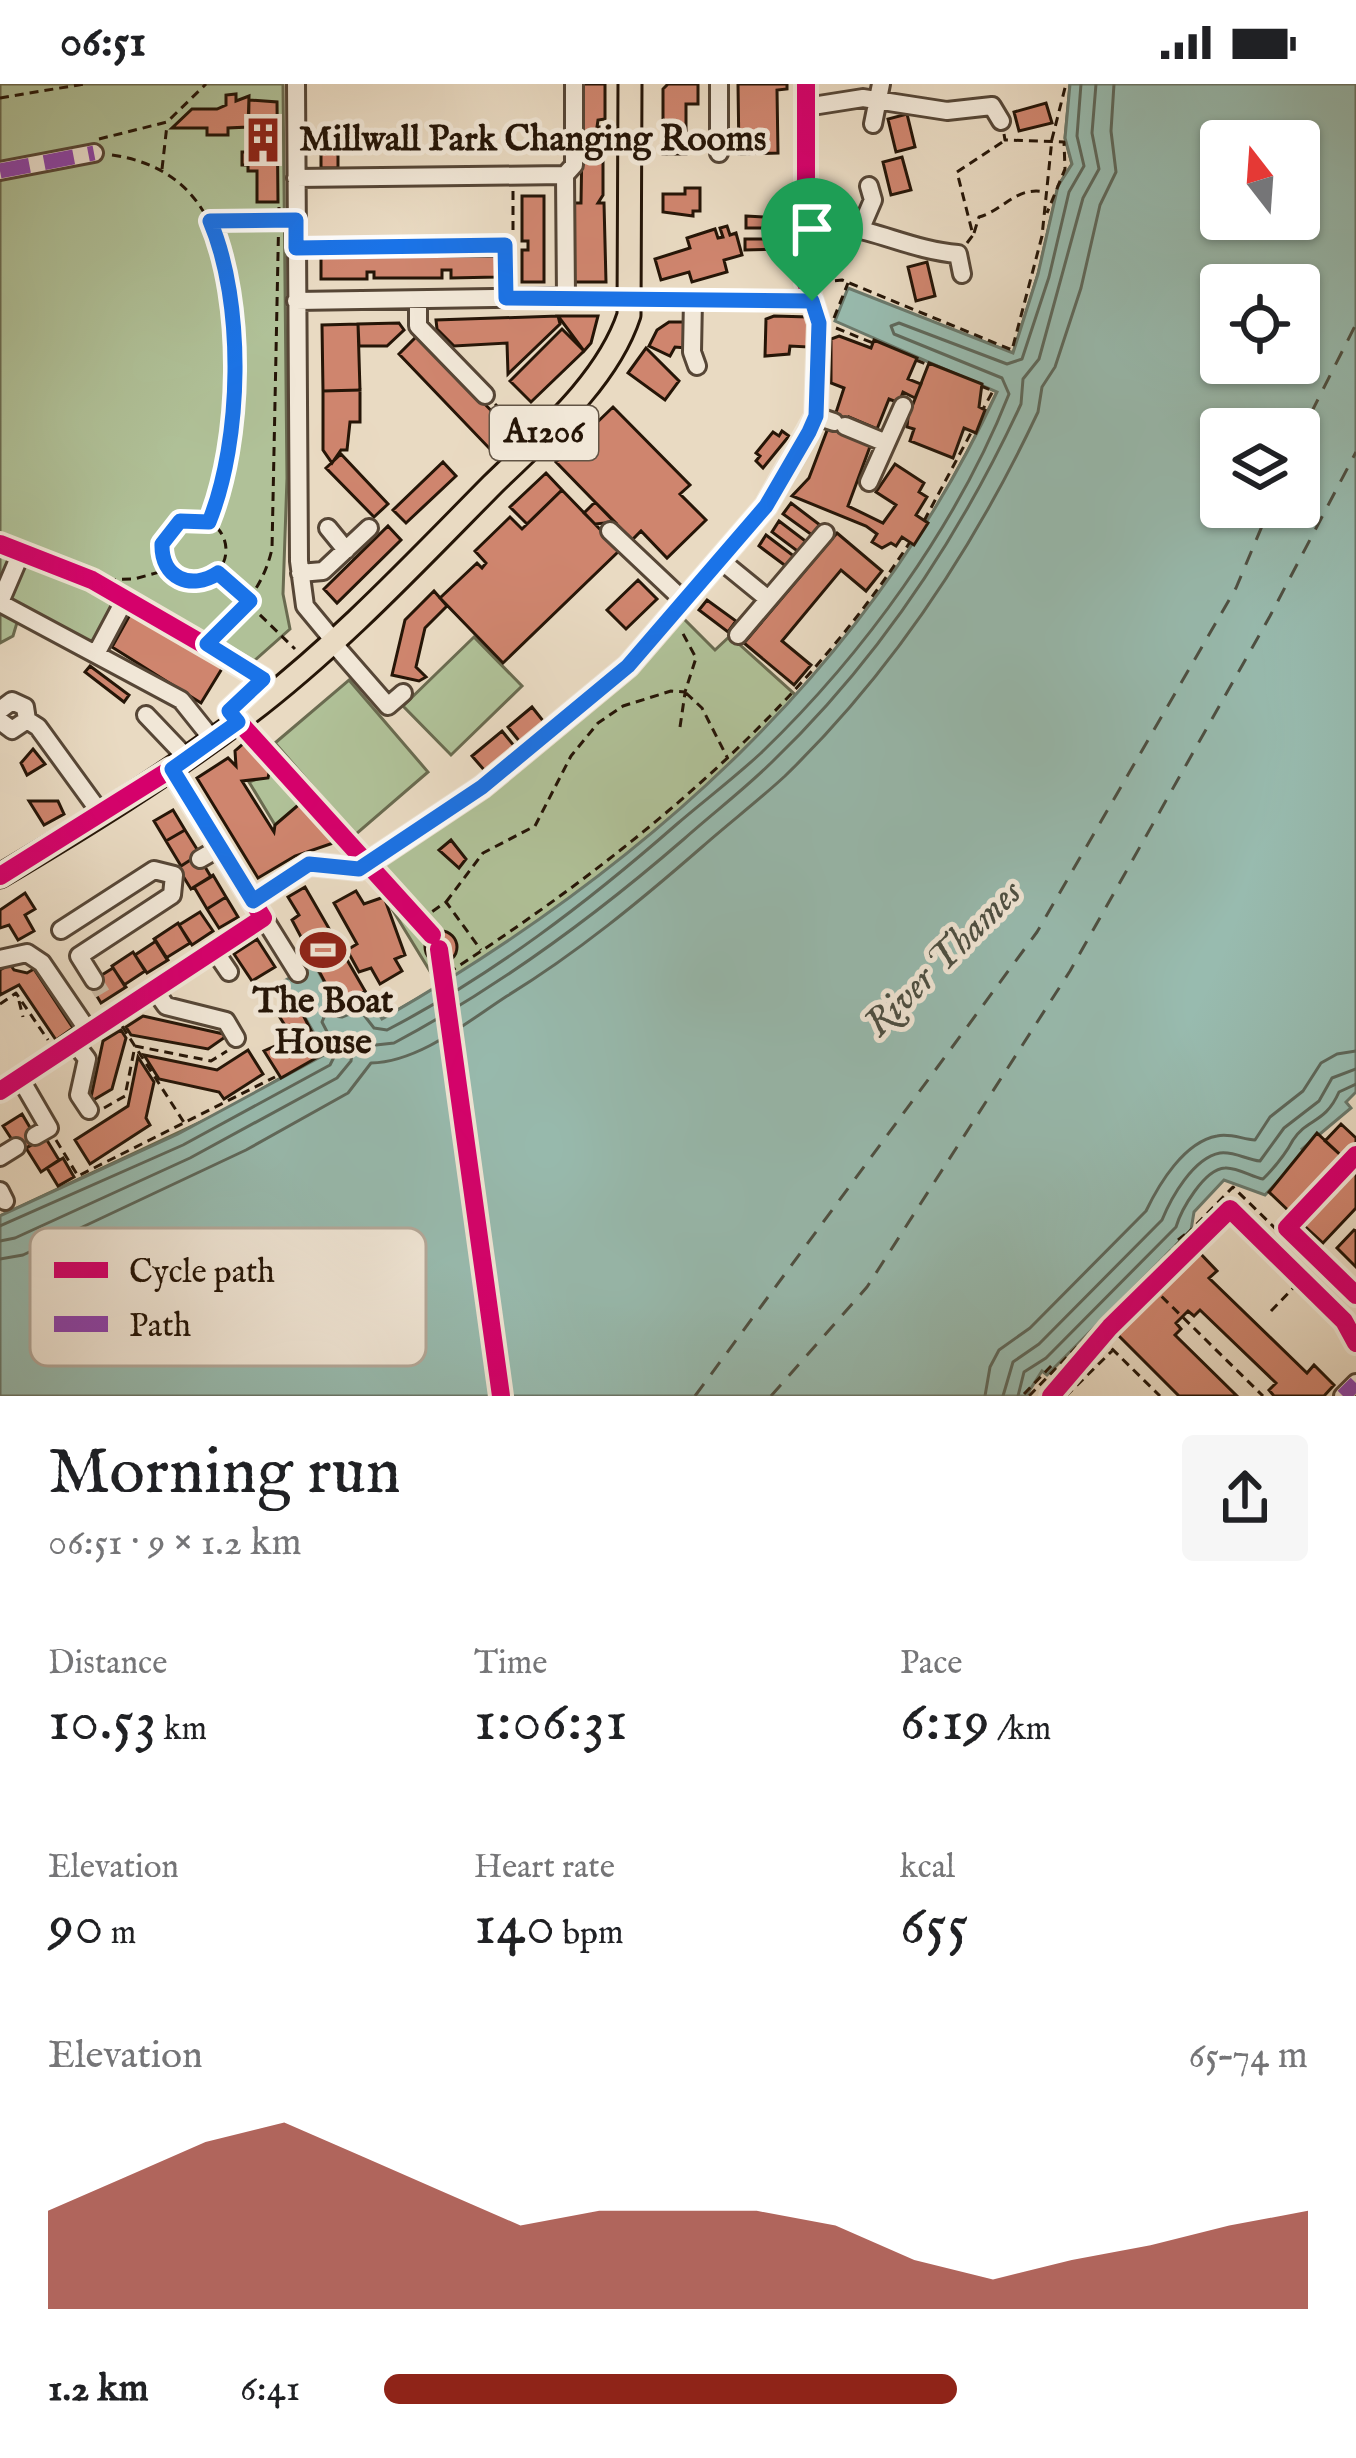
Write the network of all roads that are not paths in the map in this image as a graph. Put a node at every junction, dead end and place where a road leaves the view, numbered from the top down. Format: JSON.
{"nodes":[{"id":1,"x":296,"y":84,"type":"edge"},
{"id":2,"x":574,"y":84,"type":"edge"},
{"id":3,"x":630,"y":84,"type":"edge"},
{"id":4,"x":719,"y":84,"type":"edge"},
{"id":5,"x":806,"y":84,"type":"edge"},
{"id":6,"x":879,"y":92,"type":"edge"},
{"id":7,"x":806,"y":107,"type":"junction"},
{"id":8,"x":1001,"y":121,"type":"road end"},
{"id":9,"x":873,"y":124,"type":"dead end"},
{"id":10,"x":92,"y":147,"type":"road end"},
{"id":11,"x":719,"y":153,"type":"dead end"},
{"id":12,"x":0,"y":171,"type":"edge"},
{"id":13,"x":565,"y":175,"type":"junction"},
{"id":14,"x":296,"y":178,"type":"junction"},
{"id":15,"x":869,"y":186,"type":"dead end"},
{"id":16,"x":807,"y":224,"type":"junction"},
{"id":17,"x":861,"y":228,"type":"junction"},
{"id":18,"x":296,"y":248,"type":"junction"},
{"id":19,"x":962,"y":274,"type":"dead end"},
{"id":20,"x":809,"y":292,"type":"junction"},
{"id":21,"x":506,"y":298,"type":"junction"},
{"id":22,"x":630,"y":299,"type":"junction"},
{"id":23,"x":693,"y":299,"type":"junction"},
{"id":24,"x":418,"y":300,"type":"junction"},
{"id":25,"x":296,"y":301,"type":"junction"},
{"id":26,"x":697,"y":366,"type":"dead end"},
{"id":27,"x":485,"y":395,"type":"road end"},
{"id":28,"x":903,"y":406,"type":"dead end"},
{"id":29,"x":832,"y":421,"type":"junction"},
{"id":30,"x":886,"y":443,"type":"junction"},
{"id":31,"x":868,"y":482,"type":"dead end"},
{"id":32,"x":328,"y":528,"type":"dead end"},
{"id":33,"x":369,"y":528,"type":"dead end"},
{"id":34,"x":610,"y":531,"type":"dead end"},
{"id":35,"x":825,"y":532,"type":"dead end"},
{"id":36,"x":346,"y":550,"type":"junction"},
{"id":37,"x":21,"y":553,"type":"dead end"},
{"id":38,"x":718,"y":559,"type":"junction"},
{"id":39,"x":300,"y":573,"type":"junction"},
{"id":40,"x":768,"y":599,"type":"junction"},
{"id":41,"x":682,"y":600,"type":"junction"},
{"id":42,"x":124,"y":601,"type":"road end"},
{"id":43,"x":0,"y":602,"type":"edge"},
{"id":44,"x":737,"y":635,"type":"dead end"},
{"id":45,"x":334,"y":642,"type":"junction"},
{"id":46,"x":97,"y":652,"type":"junction"},
{"id":47,"x":404,"y":693,"type":"dead end"},
{"id":48,"x":0,"y":710,"type":"edge"},
{"id":49,"x":146,"y":715,"type":"dead end"},
{"id":50,"x":27,"y":720,"type":"junction"},
{"id":51,"x":0,"y":721,"type":"edge"},
{"id":52,"x":213,"y":740,"type":"junction"},
{"id":53,"x":179,"y":763,"type":"junction"},
{"id":54,"x":102,"y":815,"type":"junction"},
{"id":55,"x":219,"y":848,"type":"junction"},
{"id":56,"x":200,"y":859,"type":"dead end"},
{"id":57,"x":0,"y":876,"type":"edge"},
{"id":58,"x":253,"y":901,"type":"junction"},
{"id":59,"x":263,"y":918,"type":"junction"},
{"id":60,"x":62,"y":930,"type":"dead end"},
{"id":61,"x":214,"y":950,"type":"junction"},
{"id":62,"x":0,"y":959,"type":"edge"},
{"id":63,"x":229,"y":972,"type":"dead end"},
{"id":64,"x":298,"y":973,"type":"dead end"},
{"id":65,"x":94,"y":980,"type":"dead end"},
{"id":66,"x":154,"y":989,"type":"junction"},
{"id":67,"x":82,"y":1037,"type":"junction"},
{"id":68,"x":236,"y":1038,"type":"road end"},
{"id":69,"x":20,"y":1078,"type":"junction"},
{"id":70,"x":0,"y":1091,"type":"edge"},
{"id":71,"x":89,"y":1110,"type":"road end"},
{"id":72,"x":42,"y":1132,"type":"road end"},
{"id":73,"x":1292,"y":1227,"type":"road end"},
{"id":74,"x":1356,"y":1294,"type":"edge"},
{"id":75,"x":1356,"y":1383,"type":"edge"},
{"id":76,"x":1343,"y":1396,"type":"edge"}],
"edges":[{"from":1,"to":14,"type":"street"},
{"from":2,"to":13,"type":"street"},
{"from":3,"to":22,"type":"main road","number":"A1206"},
{"from":4,"to":11,"type":"street"},
{"from":5,"to":7,"type":"street"},
{"from":6,"to":7,"type":"street"},
{"from":6,"to":8,"type":"street"},
{"from":6,"to":9,"type":"street"},
{"from":7,"to":16,"type":"street"},
{"from":10,"to":12,"type":"street"},
{"from":13,"to":14,"type":"street"},
{"from":13,"to":21,"type":"street"},
{"from":14,"to":18,"type":"street"},
{"from":15,"to":17,"type":"street"},
{"from":16,"to":17,"type":"street"},
{"from":16,"to":20,"type":"street"},
{"from":17,"to":19,"type":"street"},
{"from":18,"to":21,"type":"street"},
{"from":18,"to":25,"type":"street"},
{"from":20,"to":23,"type":"street"},
{"from":20,"to":29,"type":"street"},
{"from":21,"to":24,"type":"street"},
{"from":22,"to":23,"type":"street"},
{"from":22,"to":45,"type":"main road","number":"A1206"},
{"from":23,"to":26,"type":"street"},
{"from":24,"to":25,"type":"street"},
{"from":24,"to":27,"type":"street"},
{"from":25,"to":39,"type":"street"},
{"from":28,"to":30,"type":"street"},
{"from":29,"to":30,"type":"street"},
{"from":29,"to":38,"type":"street"},
{"from":30,"to":31,"type":"street"},
{"from":32,"to":36,"type":"street"},
{"from":33,"to":36,"type":"street"},
{"from":34,"to":41,"type":"street"},
{"from":35,"to":40,"type":"street"},
{"from":36,"to":39,"type":"street"},
{"from":37,"to":43,"type":"street"},
{"from":38,"to":40,"type":"street"},
{"from":38,"to":41,"type":"street"},
{"from":39,"to":45,"type":"street"},
{"from":40,"to":44,"type":"street"},
{"from":41,"to":58,"type":"street"},
{"from":42,"to":46,"type":"street"},
{"from":43,"to":46,"type":"street"},
{"from":45,"to":47,"type":"street"},
{"from":45,"to":52,"type":"main road","number":"A1206"},
{"from":46,"to":52,"type":"street"},
{"from":48,"to":50,"type":"street"},
{"from":49,"to":53,"type":"street"},
{"from":50,"to":51,"type":"street"},
{"from":50,"to":54,"type":"street"},
{"from":52,"to":53,"type":"main road","number":"A1206"},
{"from":53,"to":54,"type":"main road","number":"A1206"},
{"from":53,"to":55,"type":"street"},
{"from":54,"to":57,"type":"main road","number":"A1206"},
{"from":55,"to":56,"type":"street"},
{"from":55,"to":58,"type":"street"},
{"from":58,"to":59,"type":"street"},
{"from":59,"to":61,"type":"street"},
{"from":59,"to":64,"type":"street"},
{"from":60,"to":65,"type":"street"},
{"from":61,"to":63,"type":"street"},
{"from":61,"to":66,"type":"street"},
{"from":62,"to":67,"type":"street"},
{"from":66,"to":67,"type":"street"},
{"from":66,"to":68,"type":"street"},
{"from":67,"to":69,"type":"street"},
{"from":67,"to":71,"type":"street"},
{"from":69,"to":70,"type":"street"},
{"from":69,"to":72,"type":"street"},
{"from":73,"to":74,"type":"street"},
{"from":75,"to":76,"type":"street"}]}
